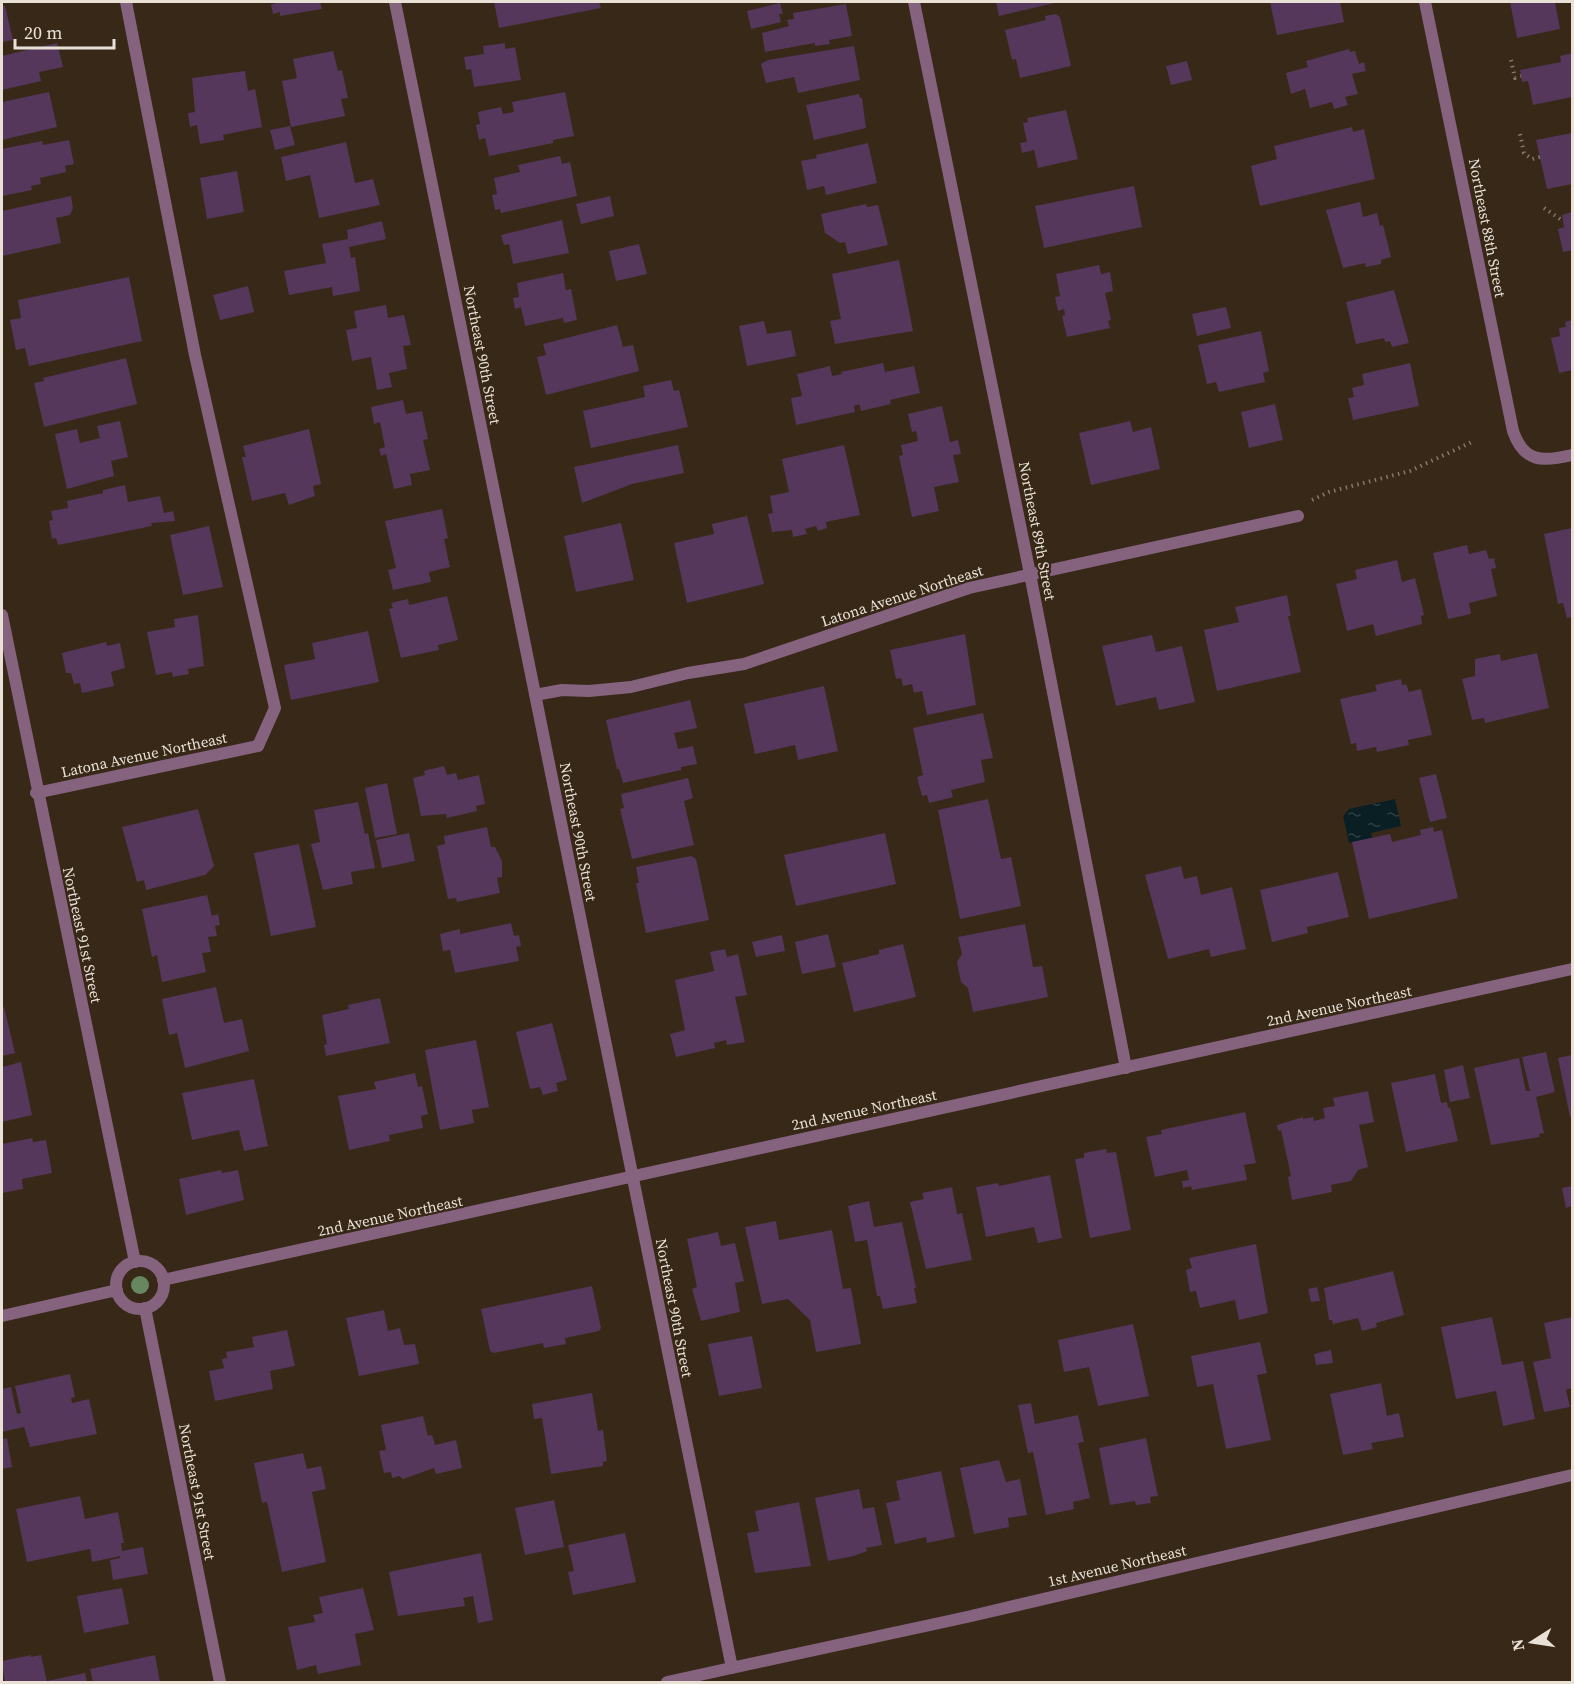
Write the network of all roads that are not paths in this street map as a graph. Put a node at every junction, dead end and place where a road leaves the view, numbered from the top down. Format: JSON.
{"nodes":[{"id":1,"x":126,"y":2,"type":"edge"},
{"id":2,"x":395,"y":2,"type":"edge"},
{"id":3,"x":914,"y":2,"type":"edge"},
{"id":4,"x":1425,"y":2,"type":"edge"},
{"id":5,"x":1572,"y":455,"type":"edge"},
{"id":6,"x":1298,"y":516,"type":"road end"},
{"id":7,"x":1030,"y":574,"type":"junction"},
{"id":8,"x":2,"y":615,"type":"edge"},
{"id":9,"x":535,"y":695,"type":"junction"},
{"id":10,"x":36,"y":793,"type":"junction"},
{"id":11,"x":1572,"y":969,"type":"edge"},
{"id":12,"x":1126,"y":1068,"type":"junction"},
{"id":13,"x":633,"y":1177,"type":"junction"},
{"id":14,"x":135,"y":1262,"type":"junction"},
{"id":15,"x":163,"y":1280,"type":"junction"},
{"id":16,"x":117,"y":1290,"type":"junction"},
{"id":17,"x":145,"y":1308,"type":"junction"},
{"id":18,"x":2,"y":1316,"type":"edge"},
{"id":19,"x":1572,"y":1475,"type":"edge"},
{"id":20,"x":732,"y":1668,"type":"junction"},
{"id":21,"x":220,"y":1683,"type":"edge"},
{"id":22,"x":667,"y":1683,"type":"edge"}],
"edges":[{"from":1,"to":10,"type":"street","name":"Latona Avenue Northeast"},
{"from":2,"to":9,"type":"street","name":"Northeast 90th Street"},
{"from":3,"to":7,"type":"street","name":"Northeast 89th Street"},
{"from":4,"to":5,"type":"street","name":"Northeast 88th Street"},
{"from":6,"to":7,"type":"street","name":"Latona Avenue Northeast"},
{"from":7,"to":9,"type":"street","name":"Latona Avenue Northeast"},
{"from":7,"to":12,"type":"street","name":"Northeast 89th Street"},
{"from":8,"to":10,"type":"street","name":"Northeast 91st Street"},
{"from":9,"to":13,"type":"street","name":"Northeast 90th Street"},
{"from":10,"to":14,"type":"street","name":"Northeast 91st Street"},
{"from":11,"to":12,"type":"street","name":"2nd Avenue Northeast"},
{"from":12,"to":13,"type":"street","name":"2nd Avenue Northeast"},
{"from":13,"to":15,"type":"street","name":"2nd Avenue Northeast"},
{"from":13,"to":20,"type":"street","name":"Northeast 90th Street"},
{"from":14,"to":15,"type":"street"},
{"from":14,"to":16,"type":"street"},
{"from":15,"to":17,"type":"street"},
{"from":16,"to":17,"type":"street"},
{"from":16,"to":18,"type":"street"},
{"from":17,"to":21,"type":"street","name":"Northeast 91st Street"},
{"from":19,"to":20,"type":"street","name":"1st Avenue Northeast"},
{"from":20,"to":22,"type":"street","name":"1st Avenue Northeast"}]}
